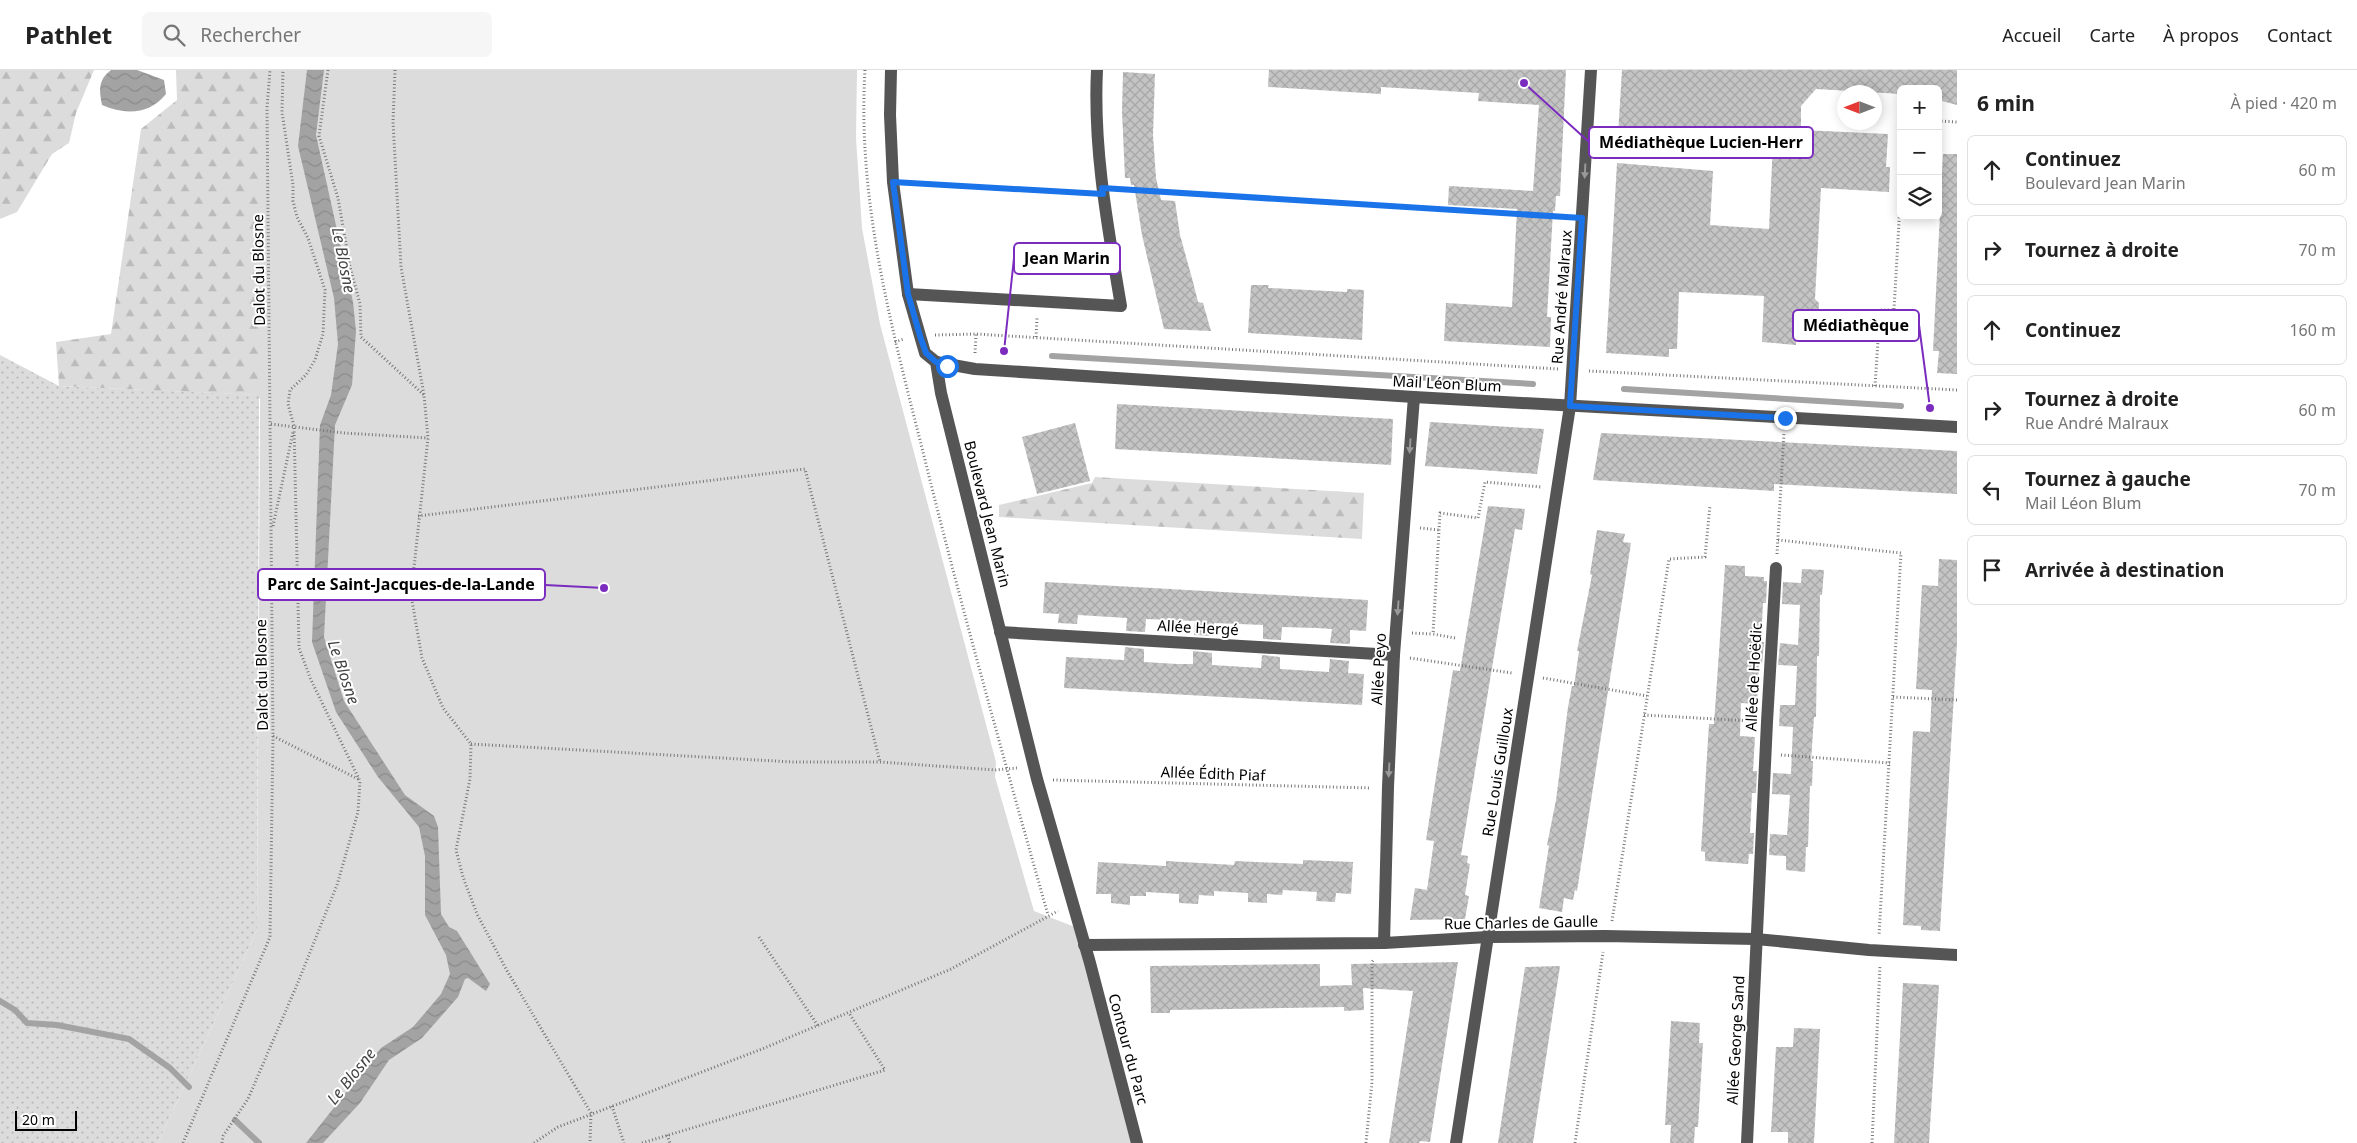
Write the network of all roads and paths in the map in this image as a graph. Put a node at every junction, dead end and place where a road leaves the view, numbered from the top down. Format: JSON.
{"nodes":[{"id":1,"x":270,"y":70,"type":"edge"},
{"id":2,"x":283,"y":70,"type":"edge"},
{"id":3,"x":328,"y":70,"type":"edge"},
{"id":4,"x":395,"y":70,"type":"edge"},
{"id":5,"x":865,"y":70,"type":"edge"},
{"id":6,"x":891,"y":70,"type":"edge"},
{"id":7,"x":1097,"y":70,"type":"edge"},
{"id":8,"x":1591,"y":70,"type":"edge"},
{"id":9,"x":1942,"y":121,"type":"edge"},
{"id":10,"x":1957,"y":122,"type":"edge"},
{"id":11,"x":866,"y":179,"type":"junction"},
{"id":12,"x":893,"y":182,"type":"junction"},
{"id":13,"x":1103,"y":191,"type":"junction"},
{"id":14,"x":1582,"y":218,"type":"junction"},
{"id":15,"x":1899,"y":220,"type":"edge"},
{"id":16,"x":908,"y":294,"type":"junction"},
{"id":17,"x":920,"y":336,"type":"junction"},
{"id":18,"x":895,"y":342,"type":"junction"},
{"id":19,"x":936,"y":362,"type":"junction"},
{"id":20,"x":1572,"y":370,"type":"junction"},
{"id":21,"x":1875,"y":386,"type":"junction"},
{"id":22,"x":1957,"y":390,"type":"edge"},
{"id":23,"x":424,"y":395,"type":"junction"},
{"id":24,"x":1414,"y":397,"type":"junction"},
{"id":25,"x":1570,"y":406,"type":"junction"},
{"id":26,"x":1785,"y":418,"type":"junction"},
{"id":27,"x":271,"y":424,"type":"junction"},
{"id":28,"x":294,"y":426,"type":"junction"},
{"id":29,"x":1957,"y":427,"type":"edge"},
{"id":30,"x":428,"y":438,"type":"junction"},
{"id":31,"x":1558,"y":489,"type":"junction"},
{"id":32,"x":1710,"y":506,"type":"dead end"},
{"id":33,"x":418,"y":516,"type":"junction"},
{"id":34,"x":271,"y":533,"type":"junction"},
{"id":35,"x":1778,"y":540,"type":"junction"},
{"id":36,"x":1776,"y":568,"type":"joint"},
{"id":37,"x":1000,"y":632,"type":"junction"},
{"id":38,"x":1423,"y":633,"type":"dead end"},
{"id":39,"x":1433,"y":634,"type":"junction"},
{"id":40,"x":1455,"y":638,"type":"dead end"},
{"id":41,"x":1394,"y":656,"type":"junction"},
{"id":42,"x":1528,"y":676,"type":"junction"},
{"id":43,"x":1647,"y":696,"type":"junction"},
{"id":44,"x":1893,"y":697,"type":"junction"},
{"id":45,"x":1957,"y":700,"type":"edge"},
{"id":46,"x":1644,"y":715,"type":"junction"},
{"id":47,"x":1766,"y":722,"type":"junction"},
{"id":48,"x":273,"y":736,"type":"junction"},
{"id":49,"x":471,"y":744,"type":"junction"},
{"id":50,"x":1765,"y":754,"type":"junction"},
{"id":51,"x":880,"y":762,"type":"junction"},
{"id":52,"x":1890,"y":763,"type":"junction"},
{"id":53,"x":1007,"y":769,"type":"junction"},
{"id":54,"x":1036,"y":773,"type":"junction"},
{"id":55,"x":360,"y":781,"type":"junction"},
{"id":56,"x":1388,"y":787,"type":"junction"},
{"id":57,"x":1062,"y":909,"type":"dead end"},
{"id":58,"x":1048,"y":915,"type":"junction"},
{"id":59,"x":1607,"y":936,"type":"junction"},
{"id":60,"x":759,"y":937,"type":"dead end"},
{"id":61,"x":1488,"y":937,"type":"junction"},
{"id":62,"x":1756,"y":939,"type":"junction"},
{"id":63,"x":1384,"y":943,"type":"junction"},
{"id":64,"x":1084,"y":945,"type":"junction"},
{"id":65,"x":1881,"y":950,"type":"junction"},
{"id":66,"x":1957,"y":955,"type":"edge"},
{"id":67,"x":1090,"y":963,"type":"joint"},
{"id":68,"x":849,"y":1013,"type":"junction"},
{"id":69,"x":818,"y":1026,"type":"junction"},
{"id":70,"x":612,"y":1106,"type":"junction"},
{"id":71,"x":591,"y":1113,"type":"junction"},
{"id":72,"x":667,"y":1135,"type":"junction"},
{"id":73,"x":541,"y":1141,"type":"edge"},
{"id":74,"x":183,"y":1143,"type":"edge"},
{"id":75,"x":222,"y":1143,"type":"edge"},
{"id":76,"x":534,"y":1143,"type":"edge"},
{"id":77,"x":590,"y":1143,"type":"edge"},
{"id":78,"x":624,"y":1143,"type":"edge"},
{"id":79,"x":642,"y":1143,"type":"edge"},
{"id":80,"x":670,"y":1143,"type":"edge"},
{"id":81,"x":1137,"y":1143,"type":"edge"},
{"id":82,"x":1366,"y":1143,"type":"edge"},
{"id":83,"x":1456,"y":1143,"type":"edge"},
{"id":84,"x":1575,"y":1143,"type":"edge"},
{"id":85,"x":1747,"y":1143,"type":"edge"},
{"id":86,"x":1872,"y":1143,"type":"edge"}],
"edges":[{"from":1,"to":27,"type":"path","name":"Dalot du Blosne"},
{"from":2,"to":28,"type":"path"},
{"from":3,"to":23,"type":"path"},
{"from":4,"to":23,"type":"path"},
{"from":5,"to":11,"type":"path"},
{"from":6,"to":12,"type":"street","name":"Boulevard Jean Marin"},
{"from":7,"to":13,"type":"street"},
{"from":8,"to":14,"type":"street","name":"Rue André Malraux","one_way":true},
{"from":9,"to":10,"type":"path"},
{"from":11,"to":12,"type":"path"},
{"from":11,"to":18,"type":"path"},
{"from":12,"to":13,"type":"path"},
{"from":12,"to":16,"type":"street","name":"Boulevard Jean Marin"},
{"from":13,"to":14,"type":"path"},
{"from":13,"to":16,"type":"street"},
{"from":14,"to":20,"type":"street","name":"Rue André Malraux"},
{"from":15,"to":21,"type":"path"},
{"from":16,"to":17,"type":"street","name":"Boulevard Jean Marin"},
{"from":17,"to":18,"type":"path"},
{"from":17,"to":19,"type":"street","name":"Boulevard Jean Marin"},
{"from":17,"to":20,"type":"path"},
{"from":18,"to":53,"type":"path"},
{"from":19,"to":24,"type":"street","name":"Mail Léon Blum"},
{"from":19,"to":37,"type":"street","name":"Boulevard Jean Marin"},
{"from":20,"to":21,"type":"path"},
{"from":20,"to":25,"type":"street","name":"Rue André Malraux"},
{"from":21,"to":22,"type":"path"},
{"from":23,"to":30,"type":"path"},
{"from":24,"to":25,"type":"street","name":"Mail Léon Blum"},
{"from":24,"to":41,"type":"street","name":"Allée Peyo","one_way":true},
{"from":25,"to":26,"type":"street","name":"Mail Léon Blum"},
{"from":25,"to":31,"type":"street","name":"Rue Louis Guilloux"},
{"from":26,"to":29,"type":"street","name":"Mail Léon Blum"},
{"from":26,"to":35,"type":"path"},
{"from":27,"to":28,"type":"path"},
{"from":27,"to":34,"type":"path","name":"Dalot du Blosne"},
{"from":28,"to":30,"type":"path"},
{"from":28,"to":34,"type":"path"},
{"from":28,"to":55,"type":"path"},
{"from":30,"to":33,"type":"path"},
{"from":31,"to":39,"type":"path"},
{"from":31,"to":42,"type":"street","name":"Rue Louis Guilloux"},
{"from":32,"to":43,"type":"path"},
{"from":33,"to":49,"type":"path"},
{"from":33,"to":51,"type":"path"},
{"from":34,"to":48,"type":"path","name":"Dalot du Blosne"},
{"from":35,"to":36,"type":"path"},
{"from":35,"to":44,"type":"path"},
{"from":36,"to":47,"type":"street","name":"Allée de Hoëdic"},
{"from":37,"to":41,"type":"street","name":"Allée Hergé"},
{"from":37,"to":54,"type":"street","name":"Boulevard Jean Marin"},
{"from":38,"to":39,"type":"path"},
{"from":39,"to":40,"type":"path"},
{"from":41,"to":42,"type":"path"},
{"from":41,"to":56,"type":"street","name":"Allée Peyo","one_way":true},
{"from":42,"to":43,"type":"path"},
{"from":42,"to":61,"type":"street","name":"Rue Louis Guilloux"},
{"from":43,"to":46,"type":"path"},
{"from":44,"to":45,"type":"path"},
{"from":44,"to":52,"type":"path"},
{"from":46,"to":47,"type":"path"},
{"from":46,"to":59,"type":"path"},
{"from":47,"to":50,"type":"street","name":"Allée de Hoëdic"},
{"from":48,"to":55,"type":"path"},
{"from":48,"to":74,"type":"path","name":"Dalot du Blosne"},
{"from":49,"to":51,"type":"path","name":"Allée Édith Piaf"},
{"from":49,"to":71,"type":"path"},
{"from":50,"to":52,"type":"path"},
{"from":50,"to":62,"type":"street","name":"Allée de Hoëdic"},
{"from":51,"to":53,"type":"path","name":"Allée Édith Piaf"},
{"from":52,"to":65,"type":"path"},
{"from":53,"to":54,"type":"path","name":"Allée Édith Piaf"},
{"from":53,"to":58,"type":"path"},
{"from":54,"to":56,"type":"path","name":"Allée Édith Piaf"},
{"from":54,"to":64,"type":"street","name":"Boulevard Jean Marin"},
{"from":55,"to":75,"type":"path"},
{"from":56,"to":63,"type":"street","name":"Allée Peyo"},
{"from":57,"to":58,"type":"path"},
{"from":58,"to":68,"type":"path"},
{"from":59,"to":61,"type":"street","name":"Rue Charles de Gaulle"},
{"from":59,"to":62,"type":"street","name":"Rue Charles de Gaulle"},
{"from":59,"to":84,"type":"path"},
{"from":60,"to":69,"type":"path"},
{"from":61,"to":63,"type":"street","name":"Rue Charles de Gaulle"},
{"from":61,"to":83,"type":"street","name":"Rue Louis Guilloux"},
{"from":62,"to":65,"type":"street","name":"Rue Charles de Gaulle"},
{"from":62,"to":85,"type":"street","name":"Allée George Sand"},
{"from":63,"to":64,"type":"street","name":"Rue Charles de Gaulle"},
{"from":63,"to":82,"type":"path"},
{"from":64,"to":67,"type":"street","name":"Boulevard Jean Marin"},
{"from":65,"to":66,"type":"street","name":"Rue Charles de Gaulle"},
{"from":65,"to":86,"type":"path"},
{"from":67,"to":81,"type":"street","name":"Contour du Parc"},
{"from":68,"to":69,"type":"path"},
{"from":68,"to":72,"type":"path"},
{"from":69,"to":70,"type":"path"},
{"from":70,"to":71,"type":"path"},
{"from":70,"to":78,"type":"path"},
{"from":71,"to":73,"type":"path"},
{"from":71,"to":77,"type":"path"},
{"from":72,"to":79,"type":"path"},
{"from":72,"to":80,"type":"path"},
{"from":73,"to":76,"type":"path"}]}
